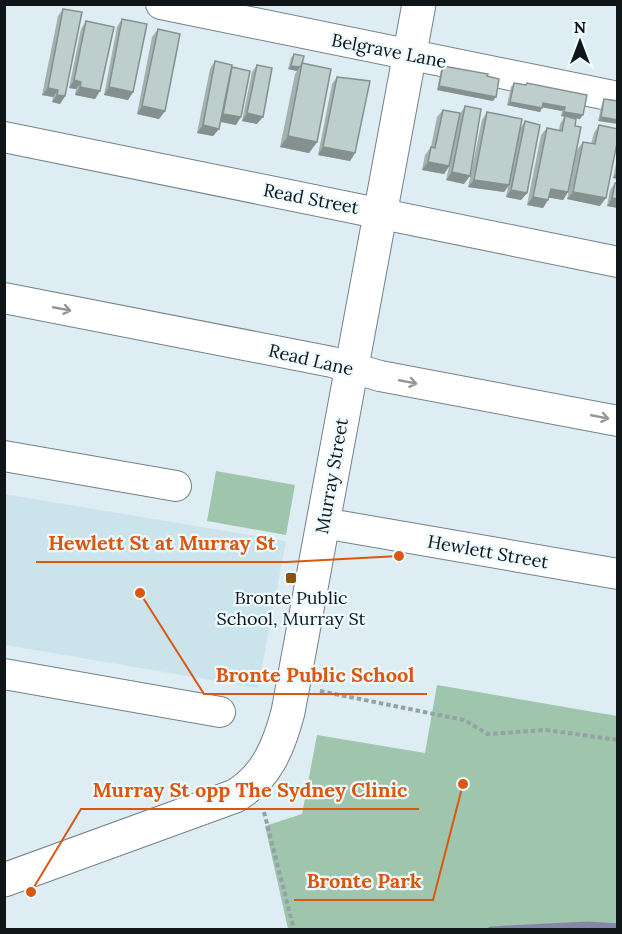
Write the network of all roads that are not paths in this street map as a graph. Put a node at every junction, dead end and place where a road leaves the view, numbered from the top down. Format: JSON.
{"nodes":[{"id":1,"x":161,"y":4,"type":"edge"},
{"id":2,"x":419,"y":4,"type":"edge"},
{"id":3,"x":410,"y":55,"type":"junction"},
{"id":4,"x":618,"y":97,"type":"edge"},
{"id":5,"x":4,"y":137,"type":"edge"},
{"id":6,"x":379,"y":213,"type":"junction"},
{"id":7,"x":618,"y":262,"type":"edge"},
{"id":8,"x":4,"y":298,"type":"edge"},
{"id":9,"x":351,"y":368,"type":"junction"},
{"id":10,"x":618,"y":421,"type":"edge"},
{"id":11,"x":4,"y":456,"type":"edge"},
{"id":12,"x":176,"y":486,"type":"dead end"},
{"id":13,"x":323,"y":523,"type":"junction"},
{"id":14,"x":618,"y":574,"type":"edge"},
{"id":15,"x":4,"y":674,"type":"edge"},
{"id":16,"x":219,"y":712,"type":"dead end"},
{"id":17,"x":4,"y":880,"type":"edge"}],
"edges":[{"from":1,"to":3,"type":"street","name":"Belgrave Lane"},
{"from":2,"to":3,"type":"main road","name":"Murray Street"},
{"from":3,"to":4,"type":"street","name":"Belgrave Lane"},
{"from":3,"to":6,"type":"main road","name":"Murray Street"},
{"from":5,"to":6,"type":"street","name":"Read Street"},
{"from":6,"to":7,"type":"street","name":"Read Street"},
{"from":6,"to":9,"type":"main road","name":"Murray Street"},
{"from":8,"to":9,"type":"street","name":"Read Lane","one_way":true},
{"from":9,"to":10,"type":"street","name":"Read Lane","one_way":true},
{"from":9,"to":13,"type":"main road","name":"Murray Street"},
{"from":11,"to":12,"type":"street"},
{"from":13,"to":14,"type":"street","name":"Hewlett Street"},
{"from":13,"to":17,"type":"main road","name":"Murray Street"},
{"from":15,"to":16,"type":"street"}]}
